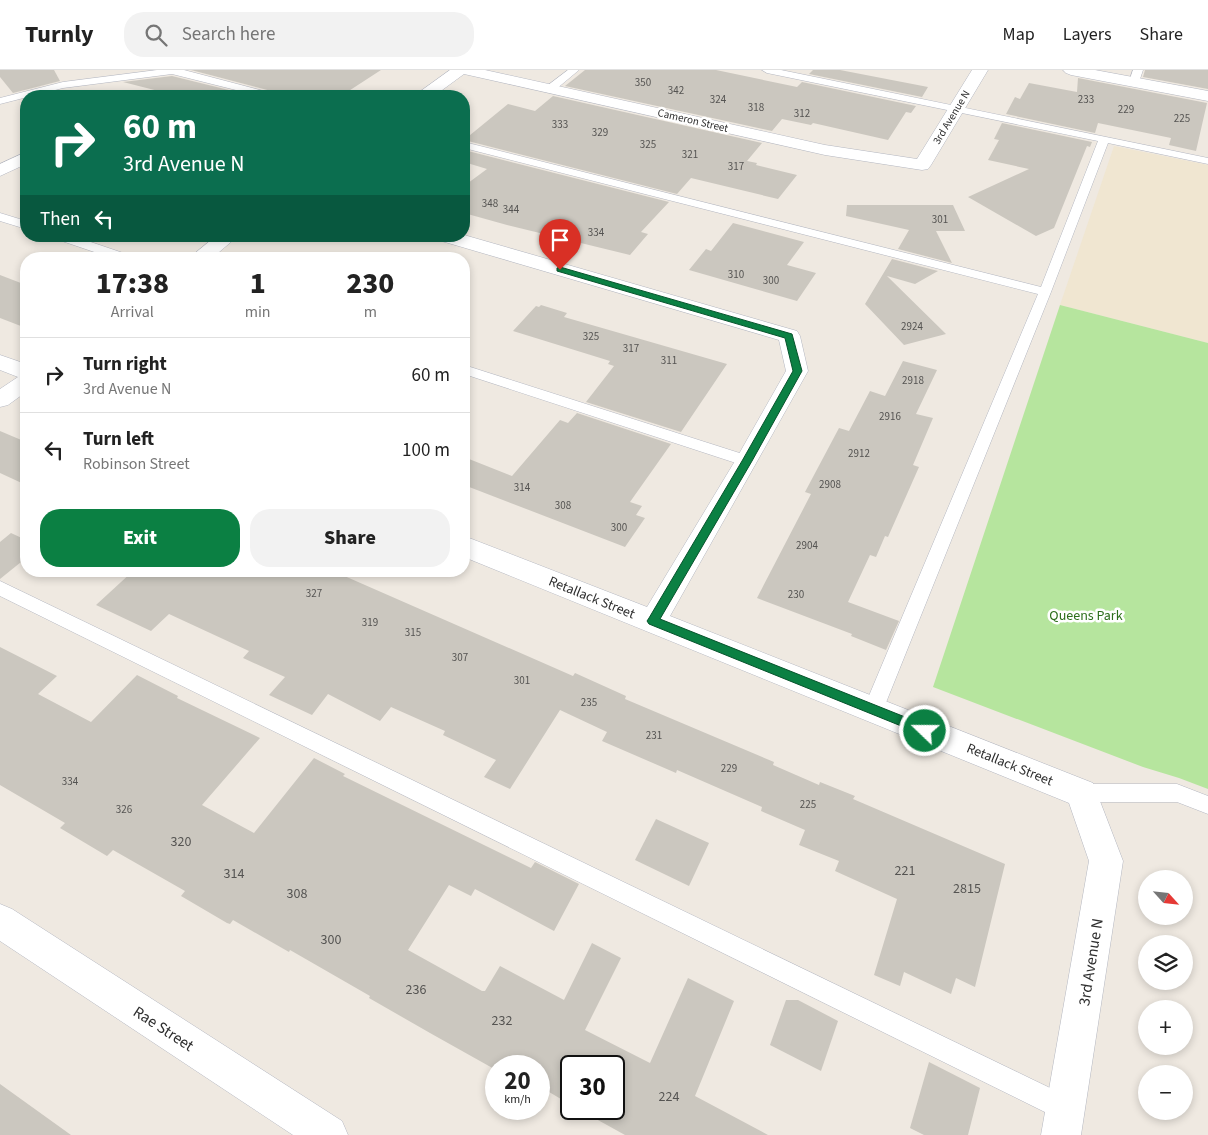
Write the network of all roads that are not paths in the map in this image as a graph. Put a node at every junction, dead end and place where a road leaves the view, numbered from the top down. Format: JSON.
{"nodes":[{"id":1,"x":175,"y":70,"type":"edge"},
{"id":2,"x":460,"y":70,"type":"edge"},
{"id":3,"x":464,"y":70,"type":"edge"},
{"id":4,"x":574,"y":70,"type":"edge"},
{"id":5,"x":767,"y":70,"type":"edge"},
{"id":6,"x":980,"y":70,"type":"edge"},
{"id":7,"x":1071,"y":70,"type":"edge"},
{"id":8,"x":1136,"y":76,"type":"edge"},
{"id":9,"x":551,"y":88,"type":"junction"},
{"id":10,"x":43,"y":90,"type":"edge"},
{"id":11,"x":249,"y":90,"type":"edge"},
{"id":12,"x":432,"y":90,"type":"edge"},
{"id":13,"x":20,"y":96,"type":"edge"},
{"id":14,"x":1208,"y":96,"type":"edge"},
{"id":15,"x":0,"y":101,"type":"edge"},
{"id":16,"x":956,"y":108,"type":"junction"},
{"id":17,"x":1104,"y":139,"type":"junction"},
{"id":18,"x":470,"y":147,"type":"edge"},
{"id":19,"x":20,"y":160,"type":"edge"},
{"id":20,"x":1208,"y":161,"type":"edge"},
{"id":21,"x":922,"y":165,"type":"joint"},
{"id":22,"x":0,"y":171,"type":"edge"},
{"id":23,"x":0,"y":217,"type":"edge"},
{"id":24,"x":20,"y":223,"type":"edge"},
{"id":25,"x":78,"y":242,"type":"edge"},
{"id":26,"x":221,"y":242,"type":"edge"},
{"id":27,"x":466,"y":242,"type":"edge"},
{"id":28,"x":107,"y":252,"type":"edge"},
{"id":29,"x":207,"y":252,"type":"edge"},
{"id":30,"x":1045,"y":292,"type":"junction"},
{"id":31,"x":0,"y":362,"type":"edge"},
{"id":32,"x":20,"y":370,"type":"edge"},
{"id":33,"x":470,"y":370,"type":"edge"},
{"id":34,"x":20,"y":386,"type":"edge"},
{"id":35,"x":0,"y":400,"type":"edge"},
{"id":36,"x":747,"y":461,"type":"junction"},
{"id":37,"x":470,"y":548,"type":"edge"},
{"id":38,"x":0,"y":588,"type":"edge"},
{"id":39,"x":653,"y":621,"type":"junction"},
{"id":40,"x":873,"y":710,"type":"junction"},
{"id":41,"x":1082,"y":793,"type":"junction"},
{"id":42,"x":1208,"y":805,"type":"edge"},
{"id":43,"x":0,"y":921,"type":"edge"},
{"id":44,"x":1064,"y":1122,"type":"edge"},
{"id":45,"x":326,"y":1134,"type":"edge"}],
"edges":[{"from":1,"to":10,"type":"lane"},
{"from":1,"to":11,"type":"lane"},
{"from":2,"to":12,"type":"street"},
{"from":3,"to":9,"type":"street","name":"Cameron Street"},
{"from":4,"to":9,"type":"lane"},
{"from":5,"to":16,"type":"lane"},
{"from":6,"to":16,"type":"street","name":"3rd Avenue N"},
{"from":7,"to":8,"type":"street"},
{"from":8,"to":14,"type":"street"},
{"from":9,"to":21,"type":"street","name":"Cameron Street"},
{"from":13,"to":15,"type":"lane"},
{"from":16,"to":17,"type":"lane"},
{"from":16,"to":21,"type":"street","name":"3rd Avenue N"},
{"from":17,"to":20,"type":"lane"},
{"from":17,"to":30,"type":"lane"},
{"from":18,"to":30,"type":"lane"},
{"from":19,"to":22,"type":"street"},
{"from":23,"to":24,"type":"lane"},
{"from":25,"to":28,"type":"lane"},
{"from":26,"to":29,"type":"street"},
{"from":27,"to":36,"type":"street"},
{"from":30,"to":40,"type":"lane"},
{"from":31,"to":32,"type":"street"},
{"from":33,"to":36,"type":"lane"},
{"from":34,"to":35,"type":"street"},
{"from":36,"to":39,"type":"street"},
{"from":37,"to":39,"type":"street","name":"Retallack Street"},
{"from":38,"to":44,"type":"lane"},
{"from":39,"to":40,"type":"street","name":"Retallack Street"},
{"from":40,"to":41,"type":"street","name":"Retallack Street"},
{"from":41,"to":42,"type":"lane"},
{"from":41,"to":44,"type":"street","name":"3rd Avenue N"},
{"from":43,"to":45,"type":"street","name":"Rae Street"}]}
